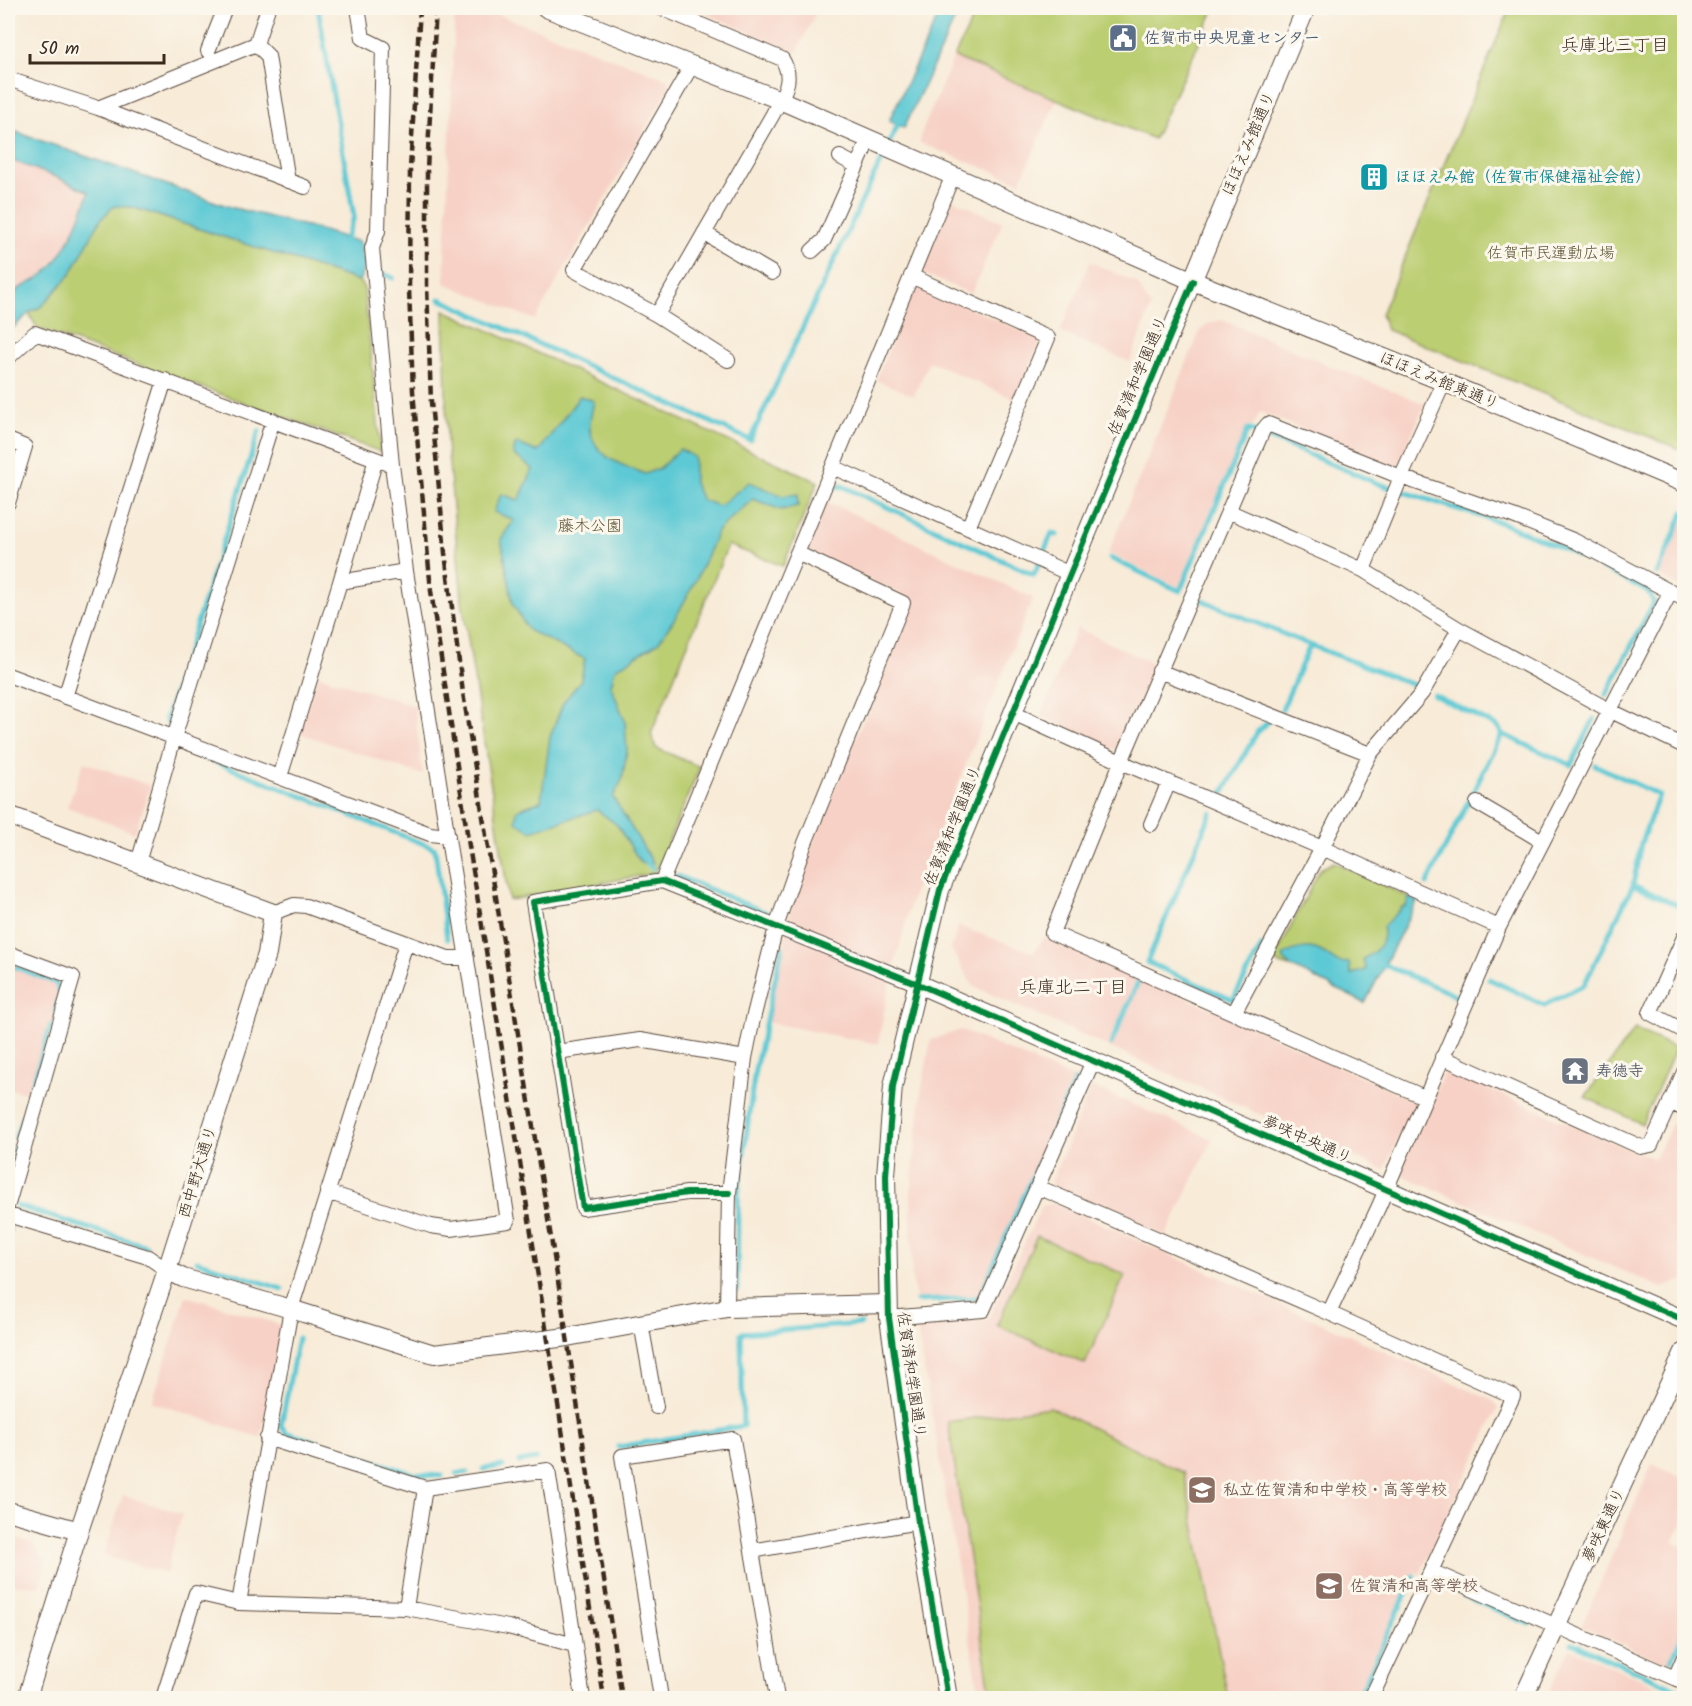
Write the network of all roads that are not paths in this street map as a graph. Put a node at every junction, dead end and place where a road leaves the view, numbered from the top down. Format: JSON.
{"nodes":[{"id":1,"x":225,"y":8,"type":"edge"},
{"id":2,"x":268,"y":8,"type":"edge"},
{"id":3,"x":358,"y":8,"type":"edge"},
{"id":4,"x":546,"y":8,"type":"edge"},
{"id":5,"x":661,"y":8,"type":"edge"},
{"id":6,"x":1306,"y":8,"type":"edge"},
{"id":7,"x":256,"y":44,"type":"junction"},
{"id":8,"x":208,"y":51,"type":"dead end"},
{"id":9,"x":692,"y":65,"type":"junction"},
{"id":10,"x":8,"y":79,"type":"edge"},
{"id":11,"x":780,"y":100,"type":"junction"},
{"id":12,"x":98,"y":108,"type":"junction"},
{"id":13,"x":873,"y":140,"type":"junction"},
{"id":14,"x":840,"y":157,"type":"dead end"},
{"id":15,"x":857,"y":166,"type":"junction"},
{"id":16,"x":953,"y":175,"type":"junction"},
{"id":17,"x":288,"y":181,"type":"junction"},
{"id":18,"x":304,"y":187,"type":"dead end"},
{"id":19,"x":704,"y":233,"type":"junction"},
{"id":20,"x":812,"y":251,"type":"dead end"},
{"id":21,"x":771,"y":273,"type":"dead end"},
{"id":22,"x":911,"y":276,"type":"junction"},
{"id":23,"x":1192,"y":281,"type":"junction"},
{"id":24,"x":657,"y":315,"type":"junction"},
{"id":25,"x":8,"y":358,"type":"edge"},
{"id":26,"x":728,"y":360,"type":"dead end"},
{"id":27,"x":165,"y":380,"type":"junction"},
{"id":28,"x":1444,"y":382,"type":"junction"},
{"id":29,"x":273,"y":420,"type":"junction"},
{"id":30,"x":8,"y":440,"type":"edge"},
{"id":31,"x":376,"y":459,"type":"junction"},
{"id":32,"x":392,"y":465,"type":"junction"},
{"id":33,"x":833,"y":467,"type":"junction"},
{"id":34,"x":1684,"y":483,"type":"edge"},
{"id":35,"x":1398,"y":484,"type":"junction"},
{"id":36,"x":8,"y":503,"type":"edge"},
{"id":37,"x":1228,"y":512,"type":"junction"},
{"id":38,"x":968,"y":528,"type":"junction"},
{"id":39,"x":797,"y":553,"type":"junction"},
{"id":40,"x":1363,"y":570,"type":"junction"},
{"id":41,"x":406,"y":571,"type":"junction"},
{"id":42,"x":1070,"y":574,"type":"junction"},
{"id":43,"x":340,"y":582,"type":"junction"},
{"id":44,"x":1671,"y":591,"type":"junction"},
{"id":45,"x":1684,"y":599,"type":"edge"},
{"id":46,"x":1459,"y":628,"type":"junction"},
{"id":47,"x":1159,"y":672,"type":"junction"},
{"id":48,"x":8,"y":675,"type":"edge"},
{"id":49,"x":65,"y":697,"type":"junction"},
{"id":50,"x":1609,"y":710,"type":"junction"},
{"id":51,"x":1013,"y":713,"type":"junction"},
{"id":52,"x":174,"y":738,"type":"junction"},
{"id":53,"x":1684,"y":746,"type":"edge"},
{"id":54,"x":1370,"y":754,"type":"junction"},
{"id":55,"x":1121,"y":762,"type":"junction"},
{"id":56,"x":280,"y":777,"type":"junction"},
{"id":57,"x":1169,"y":782,"type":"junction"},
{"id":58,"x":1477,"y":803,"type":"dead end"},
{"id":59,"x":8,"y":815,"type":"edge"},
{"id":60,"x":1150,"y":825,"type":"dead end"},
{"id":61,"x":448,"y":836,"type":"junction"},
{"id":62,"x":1542,"y":841,"type":"junction"},
{"id":63,"x":1322,"y":848,"type":"junction"},
{"id":64,"x":138,"y":862,"type":"junction"},
{"id":65,"x":662,"y":881,"type":"junction"},
{"id":66,"x":273,"y":913,"type":"junction"},
{"id":67,"x":776,"y":927,"type":"junction"},
{"id":68,"x":1499,"y":927,"type":"junction"},
{"id":69,"x":1684,"y":937,"type":"edge"},
{"id":70,"x":406,"y":943,"type":"junction"},
{"id":71,"x":8,"y":953,"type":"edge"},
{"id":72,"x":467,"y":958,"type":"junction"},
{"id":73,"x":918,"y":984,"type":"junction"},
{"id":74,"x":1234,"y":1013,"type":"junction"},
{"id":75,"x":1684,"y":1031,"type":"edge"},
{"id":76,"x":557,"y":1052,"type":"junction"},
{"id":77,"x":1442,"y":1057,"type":"junction"},
{"id":78,"x":746,"y":1058,"type":"junction"},
{"id":79,"x":1093,"y":1061,"type":"junction"},
{"id":80,"x":1684,"y":1072,"type":"edge"},
{"id":81,"x":1424,"y":1097,"type":"junction"},
{"id":82,"x":1670,"y":1102,"type":"junction"},
{"id":83,"x":1684,"y":1109,"type":"edge"},
{"id":84,"x":1038,"y":1187,"type":"junction"},
{"id":85,"x":1384,"y":1189,"type":"junction"},
{"id":86,"x":327,"y":1192,"type":"junction"},
{"id":87,"x":729,"y":1193,"type":"junction"},
{"id":88,"x":8,"y":1204,"type":"edge"},
{"id":89,"x":8,"y":1215,"type":"edge"},
{"id":90,"x":167,"y":1270,"type":"junction"},
{"id":91,"x":727,"y":1308,"type":"junction"},
{"id":92,"x":291,"y":1309,"type":"junction"},
{"id":93,"x":888,"y":1311,"type":"junction"},
{"id":94,"x":1329,"y":1313,"type":"junction"},
{"id":95,"x":1684,"y":1320,"type":"edge"},
{"id":96,"x":640,"y":1323,"type":"junction"},
{"id":97,"x":1684,"y":1352,"type":"edge"},
{"id":98,"x":656,"y":1407,"type":"dead end"},
{"id":99,"x":267,"y":1438,"type":"junction"},
{"id":100,"x":425,"y":1488,"type":"junction"},
{"id":101,"x":8,"y":1511,"type":"edge"},
{"id":102,"x":918,"y":1522,"type":"junction"},
{"id":103,"x":79,"y":1531,"type":"junction"},
{"id":104,"x":752,"y":1551,"type":"junction"},
{"id":105,"x":1431,"y":1571,"type":"junction"},
{"id":106,"x":239,"y":1603,"type":"junction"},
{"id":107,"x":406,"y":1608,"type":"junction"},
{"id":108,"x":1557,"y":1626,"type":"junction"},
{"id":109,"x":574,"y":1645,"type":"junction"},
{"id":110,"x":1684,"y":1657,"type":"edge"},
{"id":111,"x":1680,"y":1680,"type":"edge"},
{"id":112,"x":164,"y":1696,"type":"edge"},
{"id":113,"x":27,"y":1698,"type":"edge"},
{"id":114,"x":583,"y":1698,"type":"edge"},
{"id":115,"x":662,"y":1698,"type":"edge"},
{"id":116,"x":777,"y":1698,"type":"edge"},
{"id":117,"x":948,"y":1698,"type":"edge"},
{"id":118,"x":1371,"y":1698,"type":"edge"},
{"id":119,"x":1523,"y":1698,"type":"edge"}],
"edges":[{"from":1,"to":8,"type":"street"},
{"from":2,"to":7,"type":"street"},
{"from":3,"to":32,"type":"street"},
{"from":4,"to":9,"type":"street","name":"ほほえみ館東通り"},
{"from":5,"to":11,"type":"street"},
{"from":6,"to":23,"type":"street","name":"ほほえみ館通り"},
{"from":7,"to":12,"type":"street"},
{"from":7,"to":17,"type":"street"},
{"from":9,"to":11,"type":"street","name":"ほほえみ館東通り"},
{"from":9,"to":24,"type":"street"},
{"from":10,"to":12,"type":"street"},
{"from":11,"to":13,"type":"street","name":"ほほえみ館東通り"},
{"from":11,"to":19,"type":"street"},
{"from":12,"to":17,"type":"street"},
{"from":13,"to":15,"type":"street"},
{"from":13,"to":16,"type":"street","name":"ほほえみ館東通り"},
{"from":14,"to":15,"type":"street"},
{"from":15,"to":20,"type":"street"},
{"from":16,"to":22,"type":"street"},
{"from":16,"to":23,"type":"street","name":"ほほえみ館東通り"},
{"from":17,"to":18,"type":"street"},
{"from":19,"to":21,"type":"street"},
{"from":19,"to":24,"type":"street"},
{"from":22,"to":33,"type":"street"},
{"from":22,"to":38,"type":"street"},
{"from":23,"to":28,"type":"street","name":"ほほえみ館東通り"},
{"from":23,"to":42,"type":"street","name":"佐賀清和学園通り"},
{"from":24,"to":26,"type":"street"},
{"from":25,"to":27,"type":"street"},
{"from":27,"to":29,"type":"street"},
{"from":27,"to":49,"type":"street"},
{"from":28,"to":34,"type":"street","name":"ほほえみ館東通り"},
{"from":28,"to":35,"type":"street"},
{"from":29,"to":31,"type":"street"},
{"from":29,"to":52,"type":"street"},
{"from":30,"to":36,"type":"street"},
{"from":31,"to":32,"type":"street"},
{"from":31,"to":43,"type":"street"},
{"from":32,"to":41,"type":"street"},
{"from":33,"to":38,"type":"street"},
{"from":33,"to":39,"type":"street"},
{"from":35,"to":37,"type":"street"},
{"from":35,"to":40,"type":"street"},
{"from":35,"to":44,"type":"street"},
{"from":37,"to":40,"type":"street"},
{"from":37,"to":47,"type":"street"},
{"from":38,"to":42,"type":"street"},
{"from":39,"to":65,"type":"street"},
{"from":39,"to":67,"type":"street"},
{"from":40,"to":46,"type":"street"},
{"from":41,"to":43,"type":"street"},
{"from":41,"to":61,"type":"street"},
{"from":42,"to":51,"type":"street","name":"佐賀清和学園通り"},
{"from":43,"to":56,"type":"street"},
{"from":44,"to":45,"type":"street"},
{"from":44,"to":50,"type":"street"},
{"from":46,"to":50,"type":"street"},
{"from":46,"to":54,"type":"street"},
{"from":47,"to":54,"type":"street"},
{"from":47,"to":55,"type":"street"},
{"from":48,"to":49,"type":"street"},
{"from":49,"to":52,"type":"street"},
{"from":50,"to":53,"type":"street"},
{"from":50,"to":62,"type":"street"},
{"from":51,"to":55,"type":"street"},
{"from":51,"to":73,"type":"street","name":"佐賀清和学園通り"},
{"from":52,"to":56,"type":"street"},
{"from":52,"to":64,"type":"street"},
{"from":54,"to":63,"type":"street"},
{"from":55,"to":57,"type":"street"},
{"from":55,"to":74,"type":"street"},
{"from":56,"to":61,"type":"street"},
{"from":57,"to":60,"type":"street"},
{"from":57,"to":63,"type":"street"},
{"from":58,"to":62,"type":"street"},
{"from":59,"to":64,"type":"street"},
{"from":61,"to":72,"type":"street"},
{"from":62,"to":68,"type":"street"},
{"from":63,"to":68,"type":"street"},
{"from":63,"to":74,"type":"street"},
{"from":64,"to":66,"type":"street"},
{"from":65,"to":67,"type":"street"},
{"from":65,"to":76,"type":"street"},
{"from":66,"to":70,"type":"street"},
{"from":66,"to":90,"type":"street","name":"西中野大通り"},
{"from":67,"to":73,"type":"street"},
{"from":67,"to":78,"type":"street"},
{"from":68,"to":77,"type":"street"},
{"from":69,"to":75,"type":"street"},
{"from":70,"to":72,"type":"street"},
{"from":70,"to":86,"type":"street"},
{"from":71,"to":88,"type":"street"},
{"from":72,"to":86,"type":"street"},
{"from":73,"to":79,"type":"street","name":"夢咲中央通り"},
{"from":73,"to":93,"type":"street","name":"佐賀清和学園通り"},
{"from":74,"to":81,"type":"street"},
{"from":76,"to":78,"type":"street"},
{"from":76,"to":87,"type":"street"},
{"from":77,"to":81,"type":"street"},
{"from":77,"to":82,"type":"street"},
{"from":78,"to":87,"type":"street"},
{"from":79,"to":84,"type":"street"},
{"from":79,"to":85,"type":"street","name":"夢咲中央通り"},
{"from":80,"to":82,"type":"street"},
{"from":81,"to":85,"type":"street"},
{"from":82,"to":83,"type":"street"},
{"from":84,"to":93,"type":"street"},
{"from":84,"to":94,"type":"street"},
{"from":85,"to":94,"type":"street"},
{"from":85,"to":95,"type":"street","name":"夢咲中央通り"},
{"from":86,"to":92,"type":"street"},
{"from":87,"to":91,"type":"street"},
{"from":89,"to":90,"type":"street"},
{"from":90,"to":92,"type":"street"},
{"from":90,"to":103,"type":"street","name":"西中野大通り"},
{"from":91,"to":93,"type":"street"},
{"from":91,"to":96,"type":"street"},
{"from":92,"to":96,"type":"street"},
{"from":92,"to":99,"type":"street"},
{"from":93,"to":102,"type":"street","name":"佐賀清和学園通り"},
{"from":94,"to":105,"type":"street"},
{"from":96,"to":98,"type":"street"},
{"from":97,"to":108,"type":"street","name":"夢咲東通り"},
{"from":99,"to":100,"type":"street"},
{"from":99,"to":106,"type":"street"},
{"from":100,"to":107,"type":"street"},
{"from":100,"to":109,"type":"street"},
{"from":101,"to":103,"type":"street"},
{"from":102,"to":104,"type":"street"},
{"from":102,"to":117,"type":"street","name":"佐賀清和学園通り"},
{"from":103,"to":113,"type":"street","name":"西中野大通り"},
{"from":104,"to":115,"type":"street"},
{"from":104,"to":116,"type":"street"},
{"from":105,"to":108,"type":"street"},
{"from":105,"to":118,"type":"street"},
{"from":106,"to":107,"type":"street"},
{"from":106,"to":112,"type":"street"},
{"from":107,"to":109,"type":"street"},
{"from":108,"to":111,"type":"street"},
{"from":108,"to":119,"type":"street","name":"夢咲東通り"},
{"from":109,"to":114,"type":"street"},
{"from":110,"to":111,"type":"street"}]}
